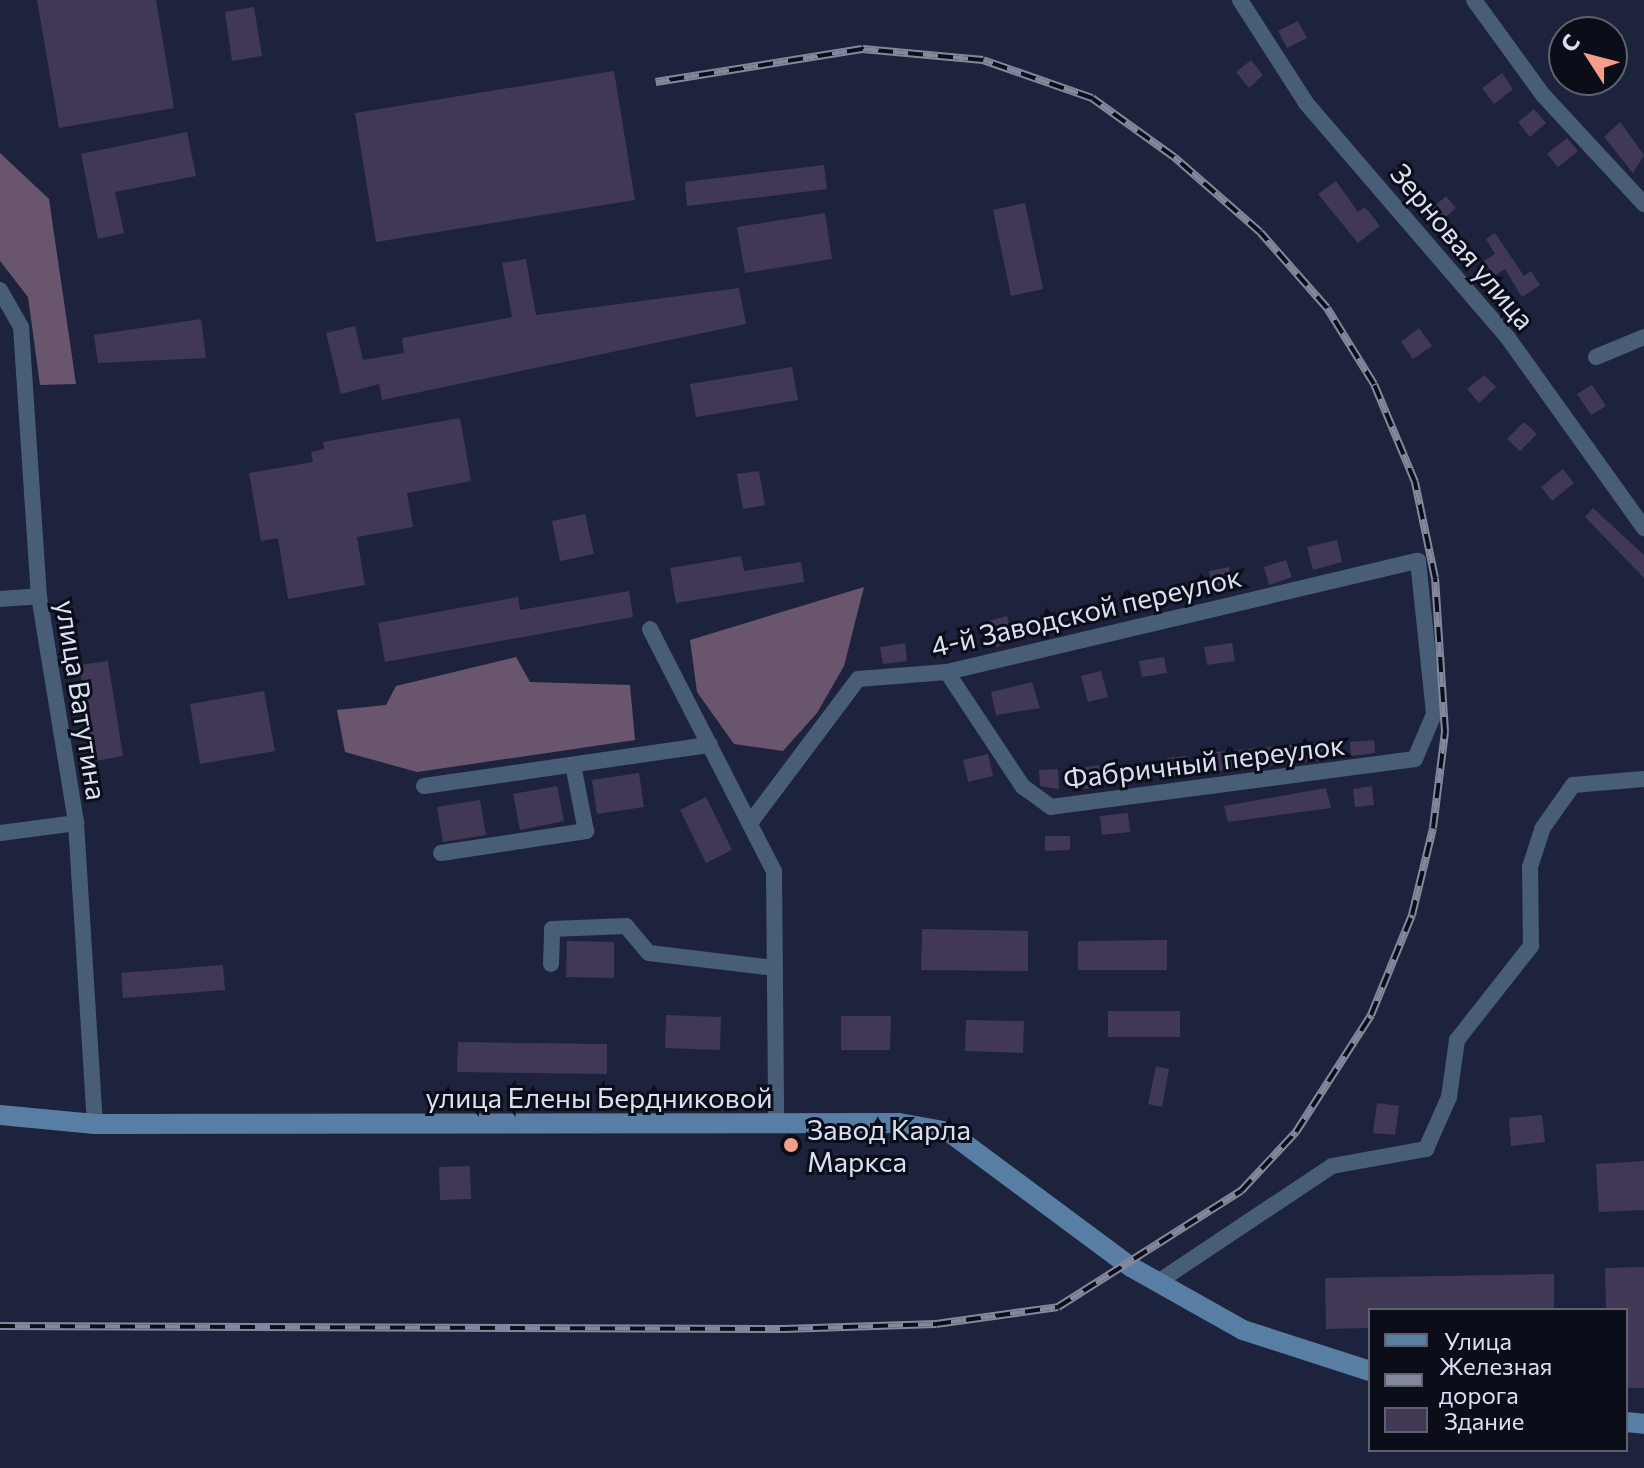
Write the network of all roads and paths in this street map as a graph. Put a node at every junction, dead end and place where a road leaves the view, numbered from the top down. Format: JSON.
{"nodes":[{"id":1,"x":1240,"y":0,"type":"edge"},
{"id":2,"x":1474,"y":0,"type":"edge"},
{"id":3,"x":1644,"y":204,"type":"edge"},
{"id":4,"x":0,"y":290,"type":"edge"},
{"id":5,"x":1644,"y":337,"type":"edge"},
{"id":6,"x":1596,"y":357,"type":"dead end"},
{"id":7,"x":1644,"y":528,"type":"edge"},
{"id":8,"x":39,"y":596,"type":"junction"},
{"id":9,"x":0,"y":599,"type":"edge"},
{"id":10,"x":650,"y":629,"type":"dead end"},
{"id":11,"x":1431,"y":642,"type":"joint"},
{"id":12,"x":947,"y":672,"type":"junction"},
{"id":13,"x":710,"y":745,"type":"junction"},
{"id":14,"x":573,"y":765,"type":"junction"},
{"id":15,"x":1644,"y":779,"type":"edge"},
{"id":16,"x":424,"y":786,"type":"dead end"},
{"id":17,"x":76,"y":823,"type":"junction"},
{"id":18,"x":750,"y":823,"type":"junction"},
{"id":19,"x":0,"y":833,"type":"edge"},
{"id":20,"x":441,"y":853,"type":"dead end"},
{"id":21,"x":551,"y":964,"type":"dead end"},
{"id":22,"x":775,"y":968,"type":"junction"},
{"id":23,"x":0,"y":1115,"type":"edge"},
{"id":24,"x":776,"y":1123,"type":"junction"},
{"id":25,"x":95,"y":1124,"type":"junction"},
{"id":26,"x":1158,"y":1282,"type":"junction"},
{"id":27,"x":1368,"y":1370,"type":"edge"}],
"edges":[{"from":1,"to":7,"type":"street","name":"Зерновая улица"},
{"from":2,"to":3,"type":"street"},
{"from":4,"to":8,"type":"street","name":"улица Ватутина"},
{"from":5,"to":6,"type":"street"},
{"from":8,"to":9,"type":"street"},
{"from":8,"to":17,"type":"street","name":"улица Ватутина"},
{"from":10,"to":13,"type":"street"},
{"from":11,"to":12,"type":"street","name":"4-й Заводской переулок"},
{"from":11,"to":12,"type":"street","name":"Фабричный переулок"},
{"from":12,"to":18,"type":"street","name":"4-й Заводской переулок"},
{"from":13,"to":14,"type":"street"},
{"from":13,"to":18,"type":"street"},
{"from":14,"to":16,"type":"street"},
{"from":14,"to":20,"type":"street"},
{"from":15,"to":26,"type":"street"},
{"from":17,"to":19,"type":"street"},
{"from":17,"to":25,"type":"street","name":"улица Ватутина"},
{"from":18,"to":22,"type":"street"},
{"from":21,"to":22,"type":"street"},
{"from":22,"to":24,"type":"street"},
{"from":23,"to":25,"type":"street","name":"улица Елены Бердниковой"},
{"from":24,"to":25,"type":"street","name":"улица Елены Бердниковой"},
{"from":24,"to":26,"type":"street","name":"улица Елены Бердниковой"},
{"from":26,"to":27,"type":"street","name":"улица Елены Бердниковой"}]}
